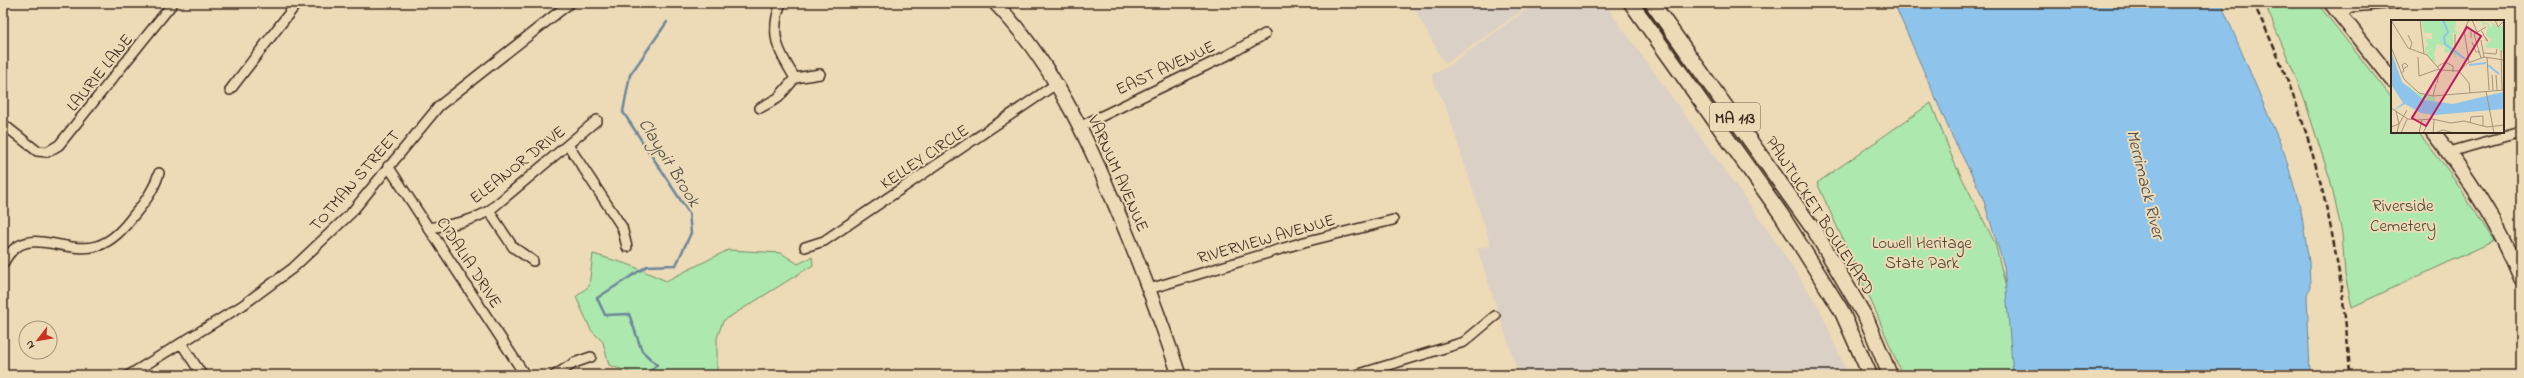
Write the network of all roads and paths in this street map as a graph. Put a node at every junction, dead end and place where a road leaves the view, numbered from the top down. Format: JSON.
{"nodes":[{"id":1,"x":174,"y":3,"type":"edge"},
{"id":2,"x":298,"y":3,"type":"edge"},
{"id":3,"x":569,"y":3,"type":"edge"},
{"id":4,"x":781,"y":3,"type":"edge"},
{"id":5,"x":995,"y":3,"type":"edge"},
{"id":6,"x":1631,"y":3,"type":"edge"},
{"id":7,"x":1652,"y":3,"type":"edge"},
{"id":8,"x":2397,"y":3,"type":"edge"},
{"id":9,"x":2335,"y":8,"type":"edge"},
{"id":10,"x":1265,"y":34,"type":"dead end"},
{"id":11,"x":820,"y":74,"type":"dead end"},
{"id":12,"x":795,"y":78,"type":"junction"},
{"id":13,"x":2391,"y":79,"type":"edge"},
{"id":14,"x":1056,"y":84,"type":"junction"},
{"id":15,"x":230,"y":90,"type":"dead end"},
{"id":16,"x":760,"y":108,"type":"dead end"},
{"id":17,"x":597,"y":120,"type":"dead end"},
{"id":18,"x":3,"y":124,"type":"edge"},
{"id":19,"x":1079,"y":127,"type":"junction"},
{"id":20,"x":2521,"y":132,"type":"edge"},
{"id":21,"x":2434,"y":133,"type":"edge"},
{"id":22,"x":568,"y":145,"type":"junction"},
{"id":23,"x":2449,"y":152,"type":"junction"},
{"id":24,"x":388,"y":166,"type":"junction"},
{"id":25,"x":159,"y":173,"type":"dead end"},
{"id":26,"x":489,"y":211,"type":"junction"},
{"id":27,"x":1393,"y":220,"type":"dead end"},
{"id":28,"x":428,"y":228,"type":"junction"},
{"id":29,"x":628,"y":247,"type":"dead end"},
{"id":30,"x":805,"y":247,"type":"dead end"},
{"id":31,"x":533,"y":261,"type":"dead end"},
{"id":32,"x":3,"y":264,"type":"edge"},
{"id":33,"x":2521,"y":278,"type":"edge"},
{"id":34,"x":1149,"y":289,"type":"junction"},
{"id":35,"x":1495,"y":316,"type":"dead end"},
{"id":36,"x":181,"y":342,"type":"junction"},
{"id":37,"x":592,"y":358,"type":"dead end"},
{"id":38,"x":129,"y":375,"type":"edge"},
{"id":39,"x":202,"y":375,"type":"edge"},
{"id":40,"x":525,"y":375,"type":"edge"},
{"id":41,"x":555,"y":375,"type":"edge"},
{"id":42,"x":1179,"y":375,"type":"edge"},
{"id":43,"x":1356,"y":375,"type":"edge"},
{"id":44,"x":1870,"y":375,"type":"edge"},
{"id":45,"x":1890,"y":375,"type":"edge"}],
"edges":[{"from":1,"to":18,"type":"street","name":"LAURIE LANE"},
{"from":2,"to":15,"type":"street"},
{"from":3,"to":24,"type":"street","name":"TOTMAN STREET"},
{"from":4,"to":12,"type":"street"},
{"from":5,"to":14,"type":"main road","name":"VARNUM AVENUE"},
{"from":6,"to":44,"type":"main road","name":"PAWTUCKET BOULEVARD","number":"MA 113"},
{"from":7,"to":45,"type":"main road","name":"PAWTUCKET BOULEVARD","number":"MA 113"},
{"from":8,"to":9,"type":"street"},
{"from":9,"to":13,"type":"main road"},
{"from":10,"to":19,"type":"street","name":"EAST AVENUE"},
{"from":11,"to":12,"type":"street"},
{"from":12,"to":16,"type":"street"},
{"from":14,"to":19,"type":"main road","name":"VARNUM AVENUE"},
{"from":14,"to":30,"type":"street","name":"KELLEY CIRCLE"},
{"from":17,"to":22,"type":"street","name":"ELEANOR DRIVE"},
{"from":19,"to":34,"type":"main road","name":"VARNUM AVENUE"},
{"from":20,"to":23,"type":"street"},
{"from":21,"to":23,"type":"main road"},
{"from":22,"to":26,"type":"street","name":"ELEANOR DRIVE"},
{"from":22,"to":29,"type":"street"},
{"from":23,"to":33,"type":"main road"},
{"from":24,"to":28,"type":"street","name":"CIDALIA DRIVE"},
{"from":24,"to":36,"type":"street","name":"TOTMAN STREET"},
{"from":25,"to":32,"type":"street"},
{"from":26,"to":28,"type":"street","name":"ELEANOR DRIVE"},
{"from":26,"to":31,"type":"street"},
{"from":27,"to":34,"type":"street","name":"RIVERVIEW AVENUE"},
{"from":28,"to":40,"type":"street","name":"CIDALIA DRIVE"},
{"from":34,"to":42,"type":"main road","name":"VARNUM AVENUE"},
{"from":35,"to":43,"type":"street"},
{"from":36,"to":38,"type":"street","name":"TOTMAN STREET"},
{"from":36,"to":39,"type":"street"},
{"from":37,"to":41,"type":"street"}]}
